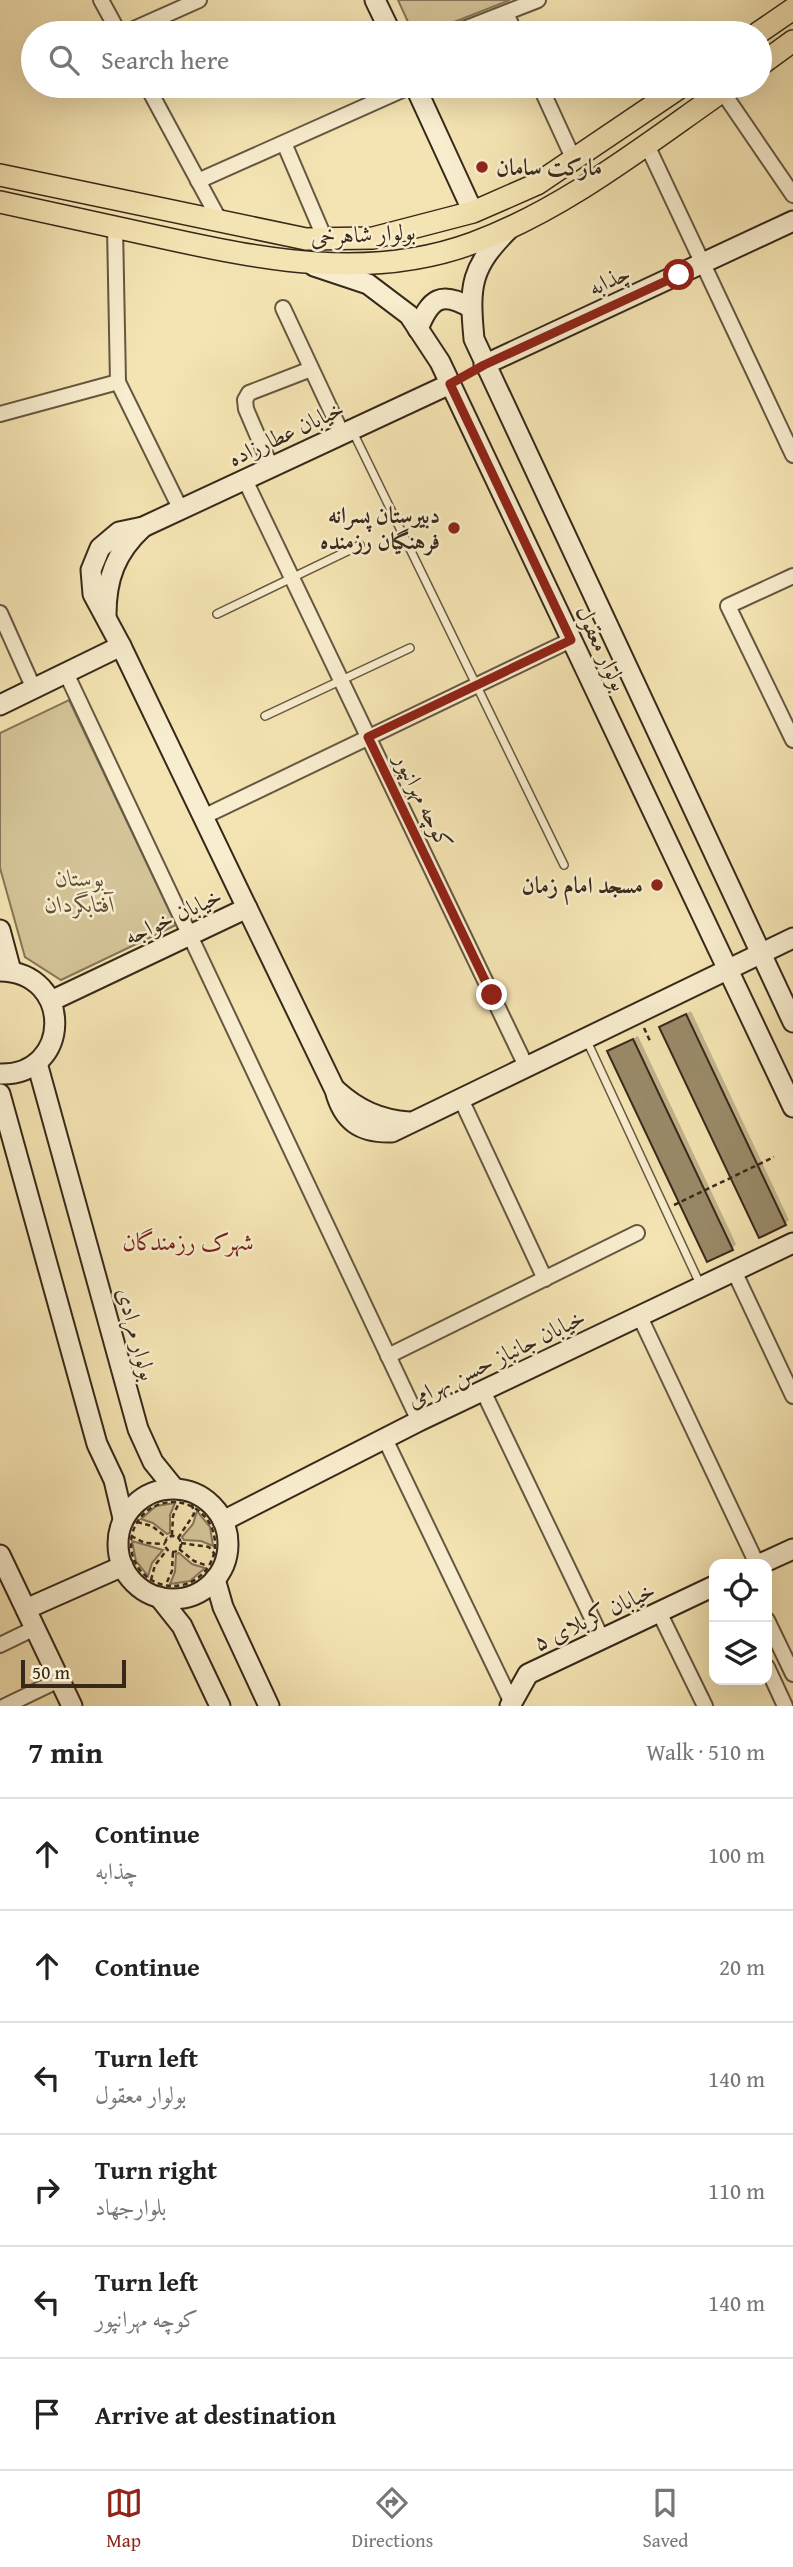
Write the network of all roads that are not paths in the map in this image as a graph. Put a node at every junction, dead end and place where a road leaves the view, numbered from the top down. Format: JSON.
{"nodes":[{"id":1,"x":102,"y":0,"type":"edge"},
{"id":2,"x":199,"y":0,"type":"edge"},
{"id":3,"x":375,"y":0,"type":"edge"},
{"id":4,"x":538,"y":0,"type":"edge"},
{"id":5,"x":793,"y":9,"type":"edge"},
{"id":6,"x":506,"y":13,"type":"junction"},
{"id":7,"x":113,"y":21,"type":"edge"},
{"id":8,"x":152,"y":21,"type":"edge"},
{"id":9,"x":385,"y":21,"type":"edge"},
{"id":10,"x":485,"y":21,"type":"edge"},
{"id":11,"x":510,"y":21,"type":"edge"},
{"id":12,"x":772,"y":23,"type":"edge"},
{"id":13,"x":793,"y":41,"type":"edge"},
{"id":14,"x":772,"y":56,"type":"edge"},
{"id":15,"x":153,"y":98,"type":"edge"},
{"id":16,"x":386,"y":98,"type":"edge"},
{"id":17,"x":419,"y":98,"type":"edge"},
{"id":18,"x":546,"y":98,"type":"edge"},
{"id":19,"x":664,"y":98,"type":"edge"},
{"id":20,"x":712,"y":98,"type":"edge"},
{"id":21,"x":732,"y":98,"type":"edge"},
{"id":22,"x":284,"y":143,"type":"junction"},
{"id":23,"x":646,"y":144,"type":"junction"},
{"id":24,"x":574,"y":160,"type":"junction"},
{"id":25,"x":0,"y":175,"type":"edge"},
{"id":26,"x":198,"y":181,"type":"junction"},
{"id":27,"x":793,"y":195,"type":"edge"},
{"id":28,"x":0,"y":202,"type":"edge"},
{"id":29,"x":473,"y":212,"type":"junction"},
{"id":30,"x":793,"y":221,"type":"edge"},
{"id":31,"x":221,"y":223,"type":"junction"},
{"id":32,"x":512,"y":226,"type":"junction"},
{"id":33,"x":115,"y":227,"type":"junction"},
{"id":34,"x":325,"y":239,"type":"junction"},
{"id":35,"x":703,"y":264,"type":"junction"},
{"id":36,"x":309,"y":265,"type":"junction"},
{"id":37,"x":283,"y":308,"type":"dead end"},
{"id":38,"x":471,"y":308,"type":"junction"},
{"id":39,"x":418,"y":329,"type":"junction"},
{"id":40,"x":484,"y":365,"type":"junction"},
{"id":41,"x":312,"y":369,"type":"junction"},
{"id":42,"x":118,"y":382,"type":"junction"},
{"id":43,"x":450,"y":384,"type":"junction"},
{"id":44,"x":0,"y":414,"type":"edge"},
{"id":45,"x":347,"y":431,"type":"junction"},
{"id":46,"x":793,"y":455,"type":"edge"},
{"id":47,"x":271,"y":467,"type":"junction"},
{"id":48,"x":245,"y":480,"type":"junction"},
{"id":49,"x":181,"y":509,"type":"junction"},
{"id":50,"x":360,"y":544,"type":"dead end"},
{"id":51,"x":793,"y":576,"type":"edge"},
{"id":52,"x":292,"y":578,"type":"junction"},
{"id":53,"x":0,"y":613,"type":"edge"},
{"id":54,"x":217,"y":614,"type":"dead end"},
{"id":55,"x":571,"y":640,"type":"junction"},
{"id":56,"x":121,"y":646,"type":"junction"},
{"id":57,"x":410,"y":648,"type":"dead end"},
{"id":58,"x":66,"y":673,"type":"junction"},
{"id":59,"x":341,"y":680,"type":"junction"},
{"id":60,"x":477,"y":685,"type":"junction"},
{"id":61,"x":34,"y":688,"type":"junction"},
{"id":62,"x":0,"y":705,"type":"edge"},
{"id":63,"x":265,"y":716,"type":"dead end"},
{"id":64,"x":368,"y":737,"type":"junction"},
{"id":65,"x":793,"y":740,"type":"edge"},
{"id":66,"x":203,"y":817,"type":"junction"},
{"id":67,"x":564,"y":864,"type":"dead end"},
{"id":68,"x":247,"y":908,"type":"junction"},
{"id":69,"x":0,"y":930,"type":"edge"},
{"id":70,"x":189,"y":935,"type":"junction"},
{"id":71,"x":793,"y":938,"type":"edge"},
{"id":72,"x":760,"y":953,"type":"junction"},
{"id":73,"x":727,"y":969,"type":"junction"},
{"id":74,"x":6,"y":971,"type":"edge"},
{"id":75,"x":51,"y":1001,"type":"junction"},
{"id":76,"x":793,"y":1022,"type":"edge"},
{"id":77,"x":585,"y":1038,"type":"junction"},
{"id":78,"x":37,"y":1063,"type":"junction"},
{"id":79,"x":526,"y":1066,"type":"junction"},
{"id":80,"x":0,"y":1074,"type":"edge"},
{"id":81,"x":0,"y":1094,"type":"edge"},
{"id":82,"x":460,"y":1097,"type":"junction"},
{"id":83,"x":793,"y":1107,"type":"edge"},
{"id":84,"x":637,"y":1233,"type":"dead end"},
{"id":85,"x":793,"y":1244,"type":"edge"},
{"id":86,"x":734,"y":1271,"type":"junction"},
{"id":87,"x":545,"y":1279,"type":"junction"},
{"id":88,"x":702,"y":1287,"type":"junction"},
{"id":89,"x":640,"y":1317,"type":"junction"},
{"id":90,"x":388,"y":1356,"type":"junction"},
{"id":91,"x":483,"y":1391,"type":"junction"},
{"id":92,"x":793,"y":1396,"type":"edge"},
{"id":93,"x":419,"y":1422,"type":"junction"},
{"id":94,"x":385,"y":1439,"type":"junction"},
{"id":95,"x":185,"y":1497,"type":"junction"},
{"id":96,"x":223,"y":1521,"type":"junction"},
{"id":97,"x":128,"y":1525,"type":"junction"},
{"id":98,"x":793,"y":1549,"type":"edge"},
{"id":99,"x":0,"y":1555,"type":"edge"},
{"id":100,"x":756,"y":1559,"type":"edge"},
{"id":101,"x":770,"y":1559,"type":"edge"},
{"id":102,"x":216,"y":1565,"type":"junction"},
{"id":103,"x":123,"y":1566,"type":"junction"},
{"id":104,"x":709,"y":1588,"type":"edge"},
{"id":105,"x":157,"y":1589,"type":"junction"},
{"id":106,"x":26,"y":1609,"type":"junction"},
{"id":107,"x":659,"y":1612,"type":"junction"},
{"id":108,"x":768,"y":1622,"type":"edge"},
{"id":109,"x":35,"y":1628,"type":"junction"},
{"id":110,"x":602,"y":1639,"type":"junction"},
{"id":111,"x":0,"y":1645,"type":"edge"},
{"id":112,"x":793,"y":1674,"type":"edge"},
{"id":113,"x":772,"y":1678,"type":"edge"},
{"id":114,"x":59,"y":1679,"type":"junction"},
{"id":115,"x":510,"y":1703,"type":"edge"},
{"id":116,"x":5,"y":1706,"type":"edge"},
{"id":117,"x":72,"y":1706,"type":"edge"},
{"id":118,"x":220,"y":1706,"type":"edge"},
{"id":119,"x":269,"y":1706,"type":"edge"},
{"id":120,"x":705,"y":1706,"type":"edge"},
{"id":121,"x":785,"y":1706,"type":"edge"}],
"edges":[{"from":1,"to":7,"type":"street"},
{"from":2,"to":8,"type":"street"},
{"from":3,"to":9,"type":"street"},
{"from":4,"to":6,"type":"street"},
{"from":5,"to":12,"type":"main road"},
{"from":6,"to":10,"type":"street"},
{"from":6,"to":11,"type":"street"},
{"from":13,"to":14,"type":"main road"},
{"from":15,"to":26,"type":"street"},
{"from":16,"to":22,"type":"street"},
{"from":17,"to":29,"type":"street"},
{"from":18,"to":24,"type":"street"},
{"from":19,"to":24,"type":"main road","name":"بولوار شاهرخی"},
{"from":20,"to":23,"type":"main road","name":"بولوار شاهرخی"},
{"from":21,"to":27,"type":"street"},
{"from":22,"to":26,"type":"street"},
{"from":22,"to":34,"type":"street"},
{"from":23,"to":32,"type":"main road","name":"بولوار شاهرخی"},
{"from":23,"to":35,"type":"street"},
{"from":24,"to":29,"type":"main road","name":"بولوار شاهرخی"},
{"from":25,"to":31,"type":"main road","name":"بولوار شاهرخی"},
{"from":26,"to":31,"type":"street"},
{"from":28,"to":33,"type":"main road","name":"بولوار شاهرخی"},
{"from":29,"to":34,"type":"main road","name":"بولوار شاهرخی"},
{"from":30,"to":35,"type":"street","name":"چذابه"},
{"from":31,"to":34,"type":"main road","name":"بولوار شاهرخی"},
{"from":32,"to":36,"type":"main road","name":"بولوار شاهرخی"},
{"from":32,"to":38,"type":"street","name":"بولوار معقول"},
{"from":33,"to":36,"type":"main road","name":"بولوار شاهرخی"},
{"from":33,"to":42,"type":"street"},
{"from":35,"to":40,"type":"street","name":"چذابه"},
{"from":35,"to":46,"type":"street"},
{"from":36,"to":39,"type":"street","name":"بولوار معقول"},
{"from":37,"to":41,"type":"street"},
{"from":38,"to":39,"type":"street"},
{"from":38,"to":40,"type":"street","name":"بولوار معقول"},
{"from":39,"to":43,"type":"street","name":"بولوار معقول"},
{"from":40,"to":72,"type":"street","name":"بولوار معقول"},
{"from":41,"to":45,"type":"street"},
{"from":41,"to":47,"type":"street"},
{"from":42,"to":44,"type":"street"},
{"from":42,"to":49,"type":"street"},
{"from":43,"to":45,"type":"street","name":"خیابان عطارزاده"},
{"from":43,"to":55,"type":"street","name":"بولوار معقول"},
{"from":45,"to":47,"type":"street","name":"خیابان عطارزاده"},
{"from":45,"to":60,"type":"lane"},
{"from":47,"to":48,"type":"street","name":"خیابان عطارزاده"},
{"from":48,"to":49,"type":"street","name":"خیابان عطارزاده"},
{"from":48,"to":52,"type":"street","name":"کوچه مهرانپور"},
{"from":49,"to":56,"type":"street","name":"خیابان عطارزاده"},
{"from":50,"to":52,"type":"lane"},
{"from":51,"to":65,"type":"street"},
{"from":52,"to":54,"type":"lane"},
{"from":52,"to":59,"type":"street","name":"کوچه مهرانپور"},
{"from":53,"to":61,"type":"street"},
{"from":55,"to":60,"type":"street"},
{"from":55,"to":73,"type":"street","name":"بولوار معقول"},
{"from":56,"to":58,"type":"street"},
{"from":56,"to":66,"type":"street","name":"خیابان عطارزاده"},
{"from":57,"to":59,"type":"lane"},
{"from":58,"to":61,"type":"street"},
{"from":58,"to":70,"type":"street"},
{"from":59,"to":63,"type":"lane"},
{"from":59,"to":64,"type":"street","name":"کوچه مهرانپور"},
{"from":60,"to":64,"type":"street"},
{"from":60,"to":67,"type":"lane"},
{"from":61,"to":62,"type":"street"},
{"from":64,"to":66,"type":"street"},
{"from":64,"to":79,"type":"street","name":"کوچه مهرانپور"},
{"from":66,"to":68,"type":"street","name":"خیابان عطارزاده"},
{"from":68,"to":70,"type":"street","name":"خیابان خواجه"},
{"from":68,"to":82,"type":"street","name":"خیابان خواجه"},
{"from":69,"to":74,"type":"street"},
{"from":70,"to":75,"type":"street","name":"خیابان خواجه"},
{"from":70,"to":90,"type":"street"},
{"from":71,"to":72,"type":"street","name":"خیابان خواجه"},
{"from":72,"to":73,"type":"street","name":"خیابان خواجه"},
{"from":72,"to":76,"type":"street","name":"بولوار معقول"},
{"from":73,"to":77,"type":"street","name":"خیابان خواجه"},
{"from":73,"to":83,"type":"street","name":"بولوار معقول"},
{"from":74,"to":75,"type":"street"},
{"from":75,"to":78,"type":"street"},
{"from":77,"to":79,"type":"street","name":"خیابان خواجه"},
{"from":77,"to":88,"type":"lane"},
{"from":78,"to":80,"type":"street"},
{"from":78,"to":95,"type":"street","name":"بولوار مرادی"},
{"from":79,"to":82,"type":"street","name":"خیابان خواجه"},
{"from":81,"to":97,"type":"street"},
{"from":82,"to":87,"type":"street"},
{"from":84,"to":87,"type":"street"},
{"from":85,"to":86,"type":"street","name":"خیابان جانباز حسن بهرامی"},
{"from":86,"to":88,"type":"street","name":"خیابان جانباز حسن بهرامی"},
{"from":86,"to":92,"type":"street"},
{"from":87,"to":90,"type":"street"},
{"from":88,"to":89,"type":"street","name":"خیابان جانباز حسن بهرامی"},
{"from":89,"to":91,"type":"street","name":"خیابان جانباز حسن بهرامی"},
{"from":89,"to":100,"type":"street"},
{"from":90,"to":93,"type":"street"},
{"from":91,"to":93,"type":"street","name":"خیابان جانباز حسن بهرامی"},
{"from":91,"to":110,"type":"street"},
{"from":93,"to":94,"type":"street","name":"خیابان جانباز حسن بهرامی"},
{"from":94,"to":96,"type":"street","name":"خیابان جانباز حسن بهرامی"},
{"from":94,"to":115,"type":"street"},
{"from":95,"to":96,"type":"street","name":"بولوار مرادی"},
{"from":95,"to":97,"type":"street"},
{"from":96,"to":102,"type":"street"},
{"from":97,"to":103,"type":"street"},
{"from":98,"to":101,"type":"street"},
{"from":99,"to":106,"type":"street"},
{"from":102,"to":105,"type":"street"},
{"from":102,"to":119,"type":"street"},
{"from":103,"to":105,"type":"street"},
{"from":103,"to":106,"type":"street"},
{"from":104,"to":107,"type":"street","name":"خیابان کربلای ۵"},
{"from":105,"to":118,"type":"street"},
{"from":106,"to":109,"type":"street"},
{"from":107,"to":110,"type":"street","name":"خیابان کربلای ۵"},
{"from":107,"to":120,"type":"street"},
{"from":108,"to":112,"type":"street"},
{"from":109,"to":111,"type":"street"},
{"from":109,"to":114,"type":"street"},
{"from":110,"to":115,"type":"street","name":"خیابان کربلای ۵"},
{"from":113,"to":121,"type":"street"},
{"from":114,"to":116,"type":"street"},
{"from":114,"to":117,"type":"street"}]}
